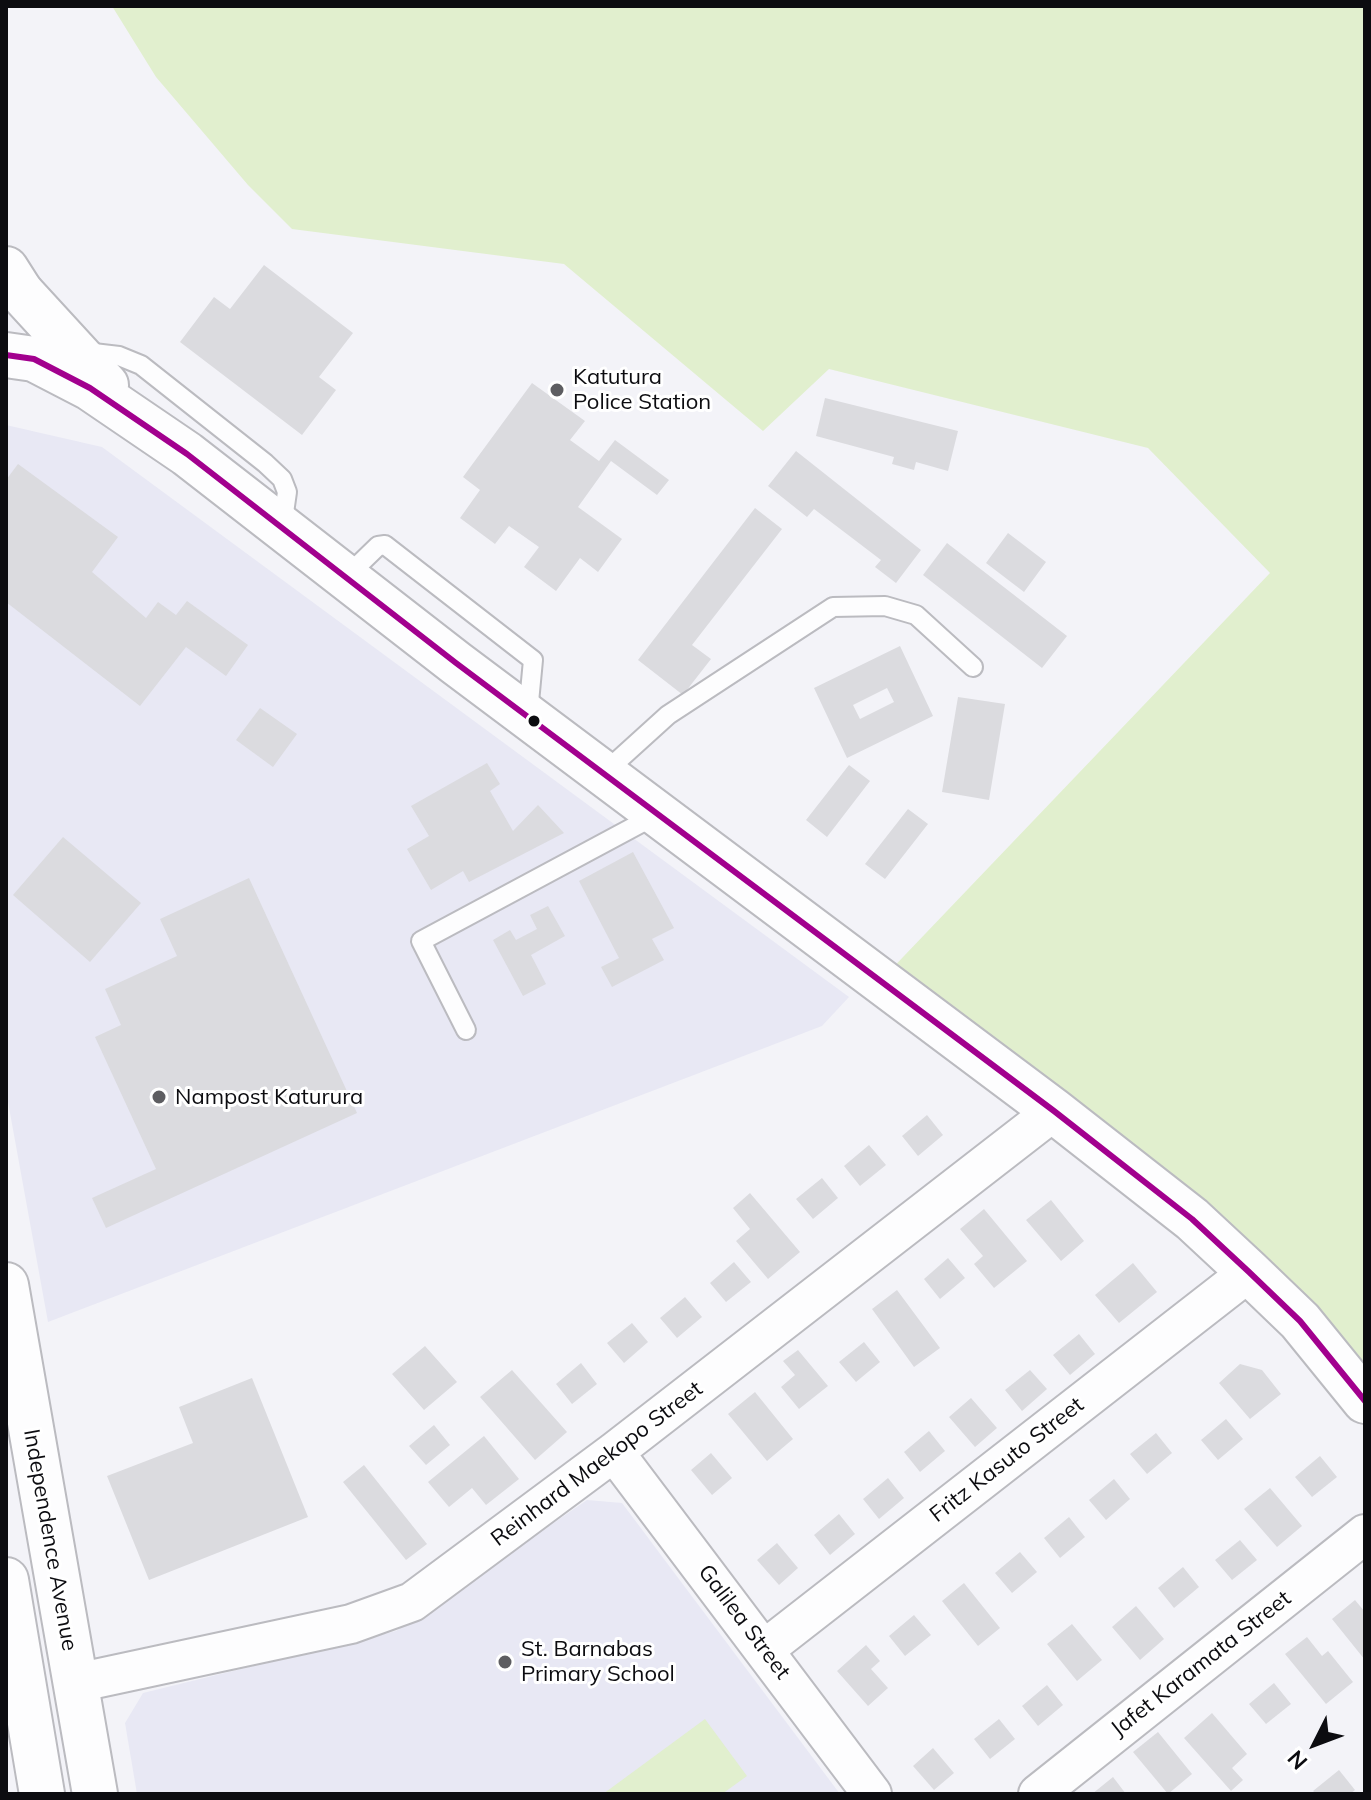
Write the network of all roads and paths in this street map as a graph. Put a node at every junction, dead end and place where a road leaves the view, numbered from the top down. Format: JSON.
{"nodes":[{"id":1,"x":11,"y":279,"type":"edge"},
{"id":2,"x":74,"y":350,"type":"junction"},
{"id":3,"x":6,"y":355,"type":"edge"},
{"id":4,"x":144,"y":424,"type":"junction"},
{"id":5,"x":282,"y":527,"type":"junction"},
{"id":6,"x":973,"y":667,"type":"dead end"},
{"id":7,"x":604,"y":773,"type":"junction"},
{"id":8,"x":659,"y":814,"type":"junction"},
{"id":9,"x":466,"y":1030,"type":"dead end"},
{"id":10,"x":1054,"y":1111,"type":"junction"},
{"id":11,"x":1249,"y":1272,"type":"junction"},
{"id":12,"x":6,"y":1285,"type":"edge"},
{"id":13,"x":1365,"y":1401,"type":"edge"},
{"id":14,"x":614,"y":1452,"type":"junction"},
{"id":15,"x":1365,"y":1534,"type":"edge"},
{"id":16,"x":6,"y":1580,"type":"edge"},
{"id":17,"x":765,"y":1649,"type":"junction"},
{"id":18,"x":76,"y":1683,"type":"junction"},
{"id":19,"x":42,"y":1794,"type":"edge"},
{"id":20,"x":95,"y":1794,"type":"edge"},
{"id":21,"x":872,"y":1794,"type":"edge"},
{"id":22,"x":1038,"y":1794,"type":"edge"}],
"edges":[{"from":1,"to":2,"type":"street"},
{"from":2,"to":4,"type":"street"},
{"from":2,"to":5,"type":"lane"},
{"from":3,"to":4,"type":"street"},
{"from":4,"to":5,"type":"street"},
{"from":5,"to":7,"type":"street"},
{"from":6,"to":7,"type":"lane"},
{"from":7,"to":8,"type":"street"},
{"from":8,"to":9,"type":"lane"},
{"from":8,"to":10,"type":"street"},
{"from":10,"to":11,"type":"street"},
{"from":10,"to":14,"type":"street","name":"Reinhard Maekopo Street"},
{"from":11,"to":13,"type":"street"},
{"from":11,"to":17,"type":"street","name":"Fritz Kasuto Street"},
{"from":12,"to":18,"type":"street","name":"Independence Avenue"},
{"from":14,"to":17,"type":"street","name":"Galilea Street"},
{"from":14,"to":18,"type":"street","name":"Reinhard Maekopo Street"},
{"from":15,"to":22,"type":"street","name":"Jafet Karamata Street"},
{"from":16,"to":19,"type":"street"},
{"from":17,"to":21,"type":"street","name":"Galilea Street"},
{"from":18,"to":20,"type":"street","name":"Independence Avenue"}]}
